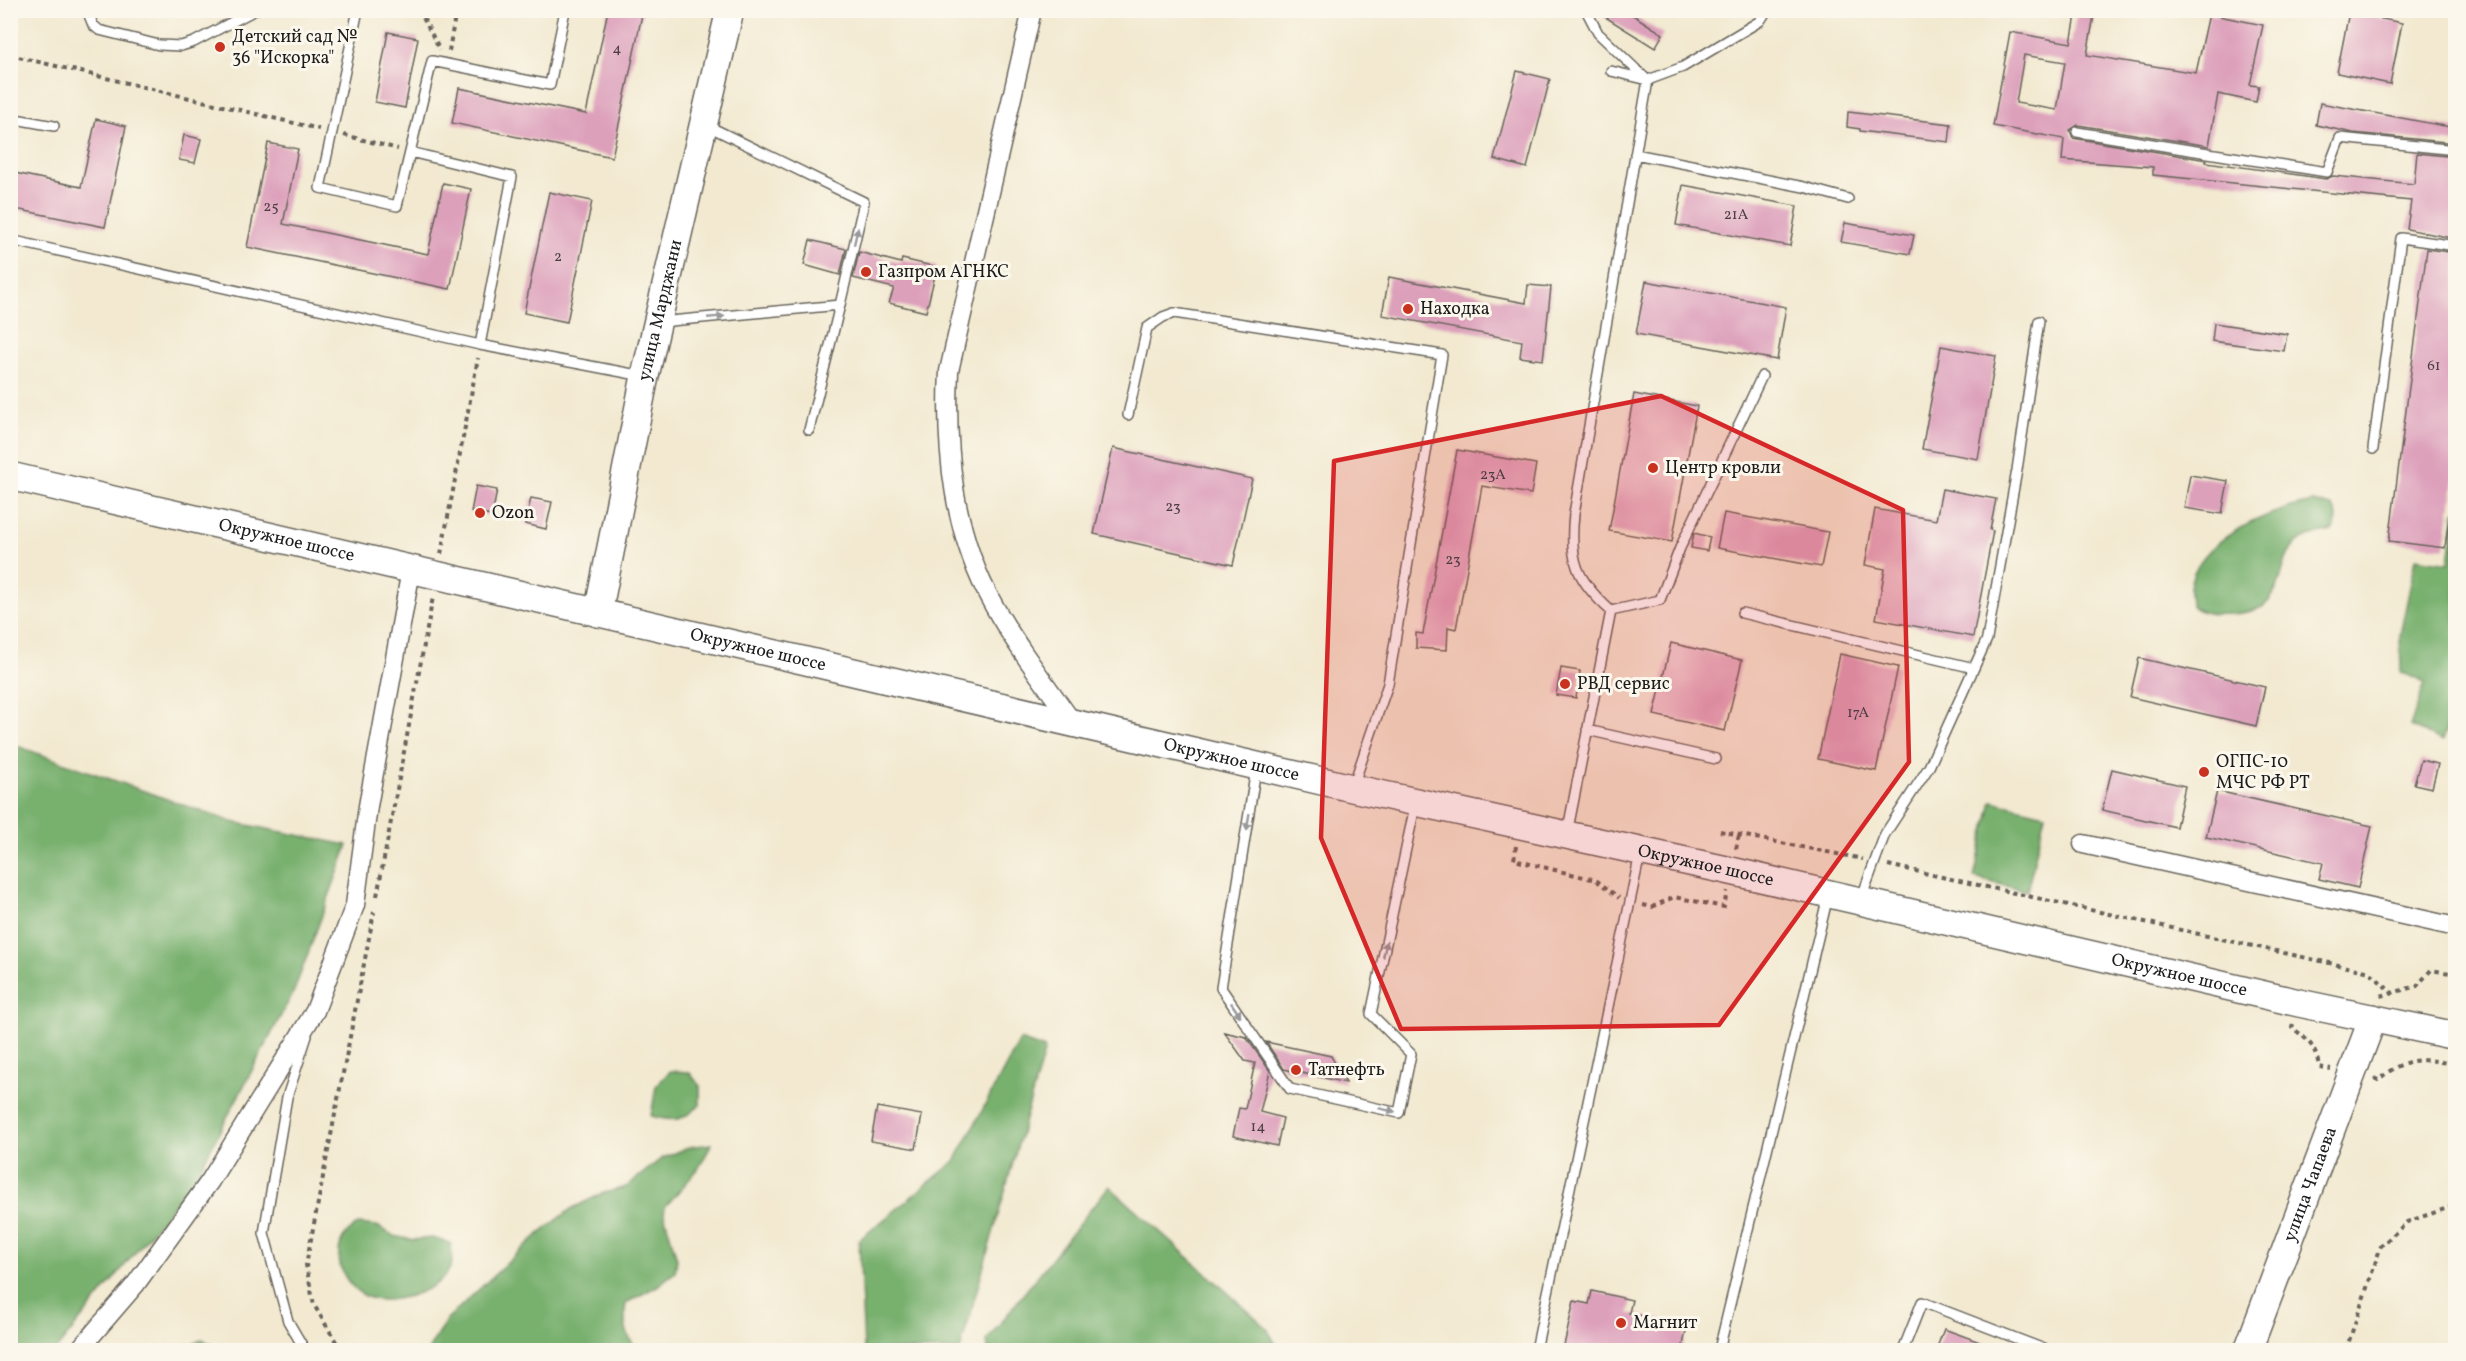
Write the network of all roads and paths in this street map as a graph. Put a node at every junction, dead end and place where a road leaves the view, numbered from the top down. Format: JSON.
{"nodes":[{"id":1,"x":87,"y":10,"type":"edge"},
{"id":2,"x":255,"y":10,"type":"edge"},
{"id":3,"x":358,"y":10,"type":"edge"},
{"id":4,"x":419,"y":10,"type":"edge"},
{"id":5,"x":456,"y":10,"type":"edge"},
{"id":6,"x":565,"y":10,"type":"edge"},
{"id":7,"x":730,"y":10,"type":"edge"},
{"id":8,"x":1032,"y":10,"type":"edge"},
{"id":9,"x":1586,"y":10,"type":"edge"},
{"id":10,"x":1767,"y":10,"type":"edge"},
{"id":11,"x":10,"y":56,"type":"edge"},
{"id":12,"x":447,"y":64,"type":"junction"},
{"id":13,"x":1611,"y":71,"type":"dead end"},
{"id":14,"x":1648,"y":80,"type":"junction"},
{"id":15,"x":10,"y":118,"type":"edge"},
{"id":16,"x":704,"y":124,"type":"junction"},
{"id":17,"x":54,"y":126,"type":"dead end"},
{"id":18,"x":332,"y":132,"type":"junction"},
{"id":19,"x":2077,"y":132,"type":"dead end"},
{"id":20,"x":2456,"y":150,"type":"edge"},
{"id":21,"x":410,"y":152,"type":"junction"},
{"id":22,"x":1635,"y":154,"type":"junction"},
{"id":23,"x":1848,"y":199,"type":"dead end"},
{"id":24,"x":10,"y":240,"type":"edge"},
{"id":25,"x":2456,"y":246,"type":"edge"},
{"id":26,"x":840,"y":305,"type":"junction"},
{"id":27,"x":2039,"y":321,"type":"dead end"},
{"id":28,"x":658,"y":322,"type":"junction"},
{"id":29,"x":480,"y":345,"type":"junction"},
{"id":30,"x":645,"y":376,"type":"junction"},
{"id":31,"x":1762,"y":376,"type":"dead end"},
{"id":32,"x":1128,"y":415,"type":"dead end"},
{"id":33,"x":809,"y":430,"type":"dead end"},
{"id":34,"x":2373,"y":450,"type":"dead end"},
{"id":35,"x":10,"y":476,"type":"edge"},
{"id":36,"x":411,"y":570,"type":"junction"},
{"id":37,"x":437,"y":574,"type":"junction"},
{"id":38,"x":1611,"y":610,"type":"junction"},
{"id":39,"x":598,"y":613,"type":"junction"},
{"id":40,"x":1742,"y":613,"type":"dead end"},
{"id":41,"x":1974,"y":668,"type":"junction"},
{"id":42,"x":1073,"y":723,"type":"junction"},
{"id":43,"x":1587,"y":730,"type":"junction"},
{"id":44,"x":1716,"y":759,"type":"dead end"},
{"id":45,"x":1257,"y":764,"type":"junction"},
{"id":46,"x":1352,"y":788,"type":"junction"},
{"id":47,"x":1416,"y":802,"type":"junction"},
{"id":48,"x":1720,"y":831,"type":"dead end"},
{"id":49,"x":1567,"y":836,"type":"junction"},
{"id":50,"x":2083,"y":844,"type":"dead end"},
{"id":51,"x":1641,"y":852,"type":"junction"},
{"id":52,"x":1875,"y":862,"type":"junction"},
{"id":53,"x":1829,"y":894,"type":"junction"},
{"id":54,"x":1860,"y":901,"type":"junction"},
{"id":55,"x":2456,"y":927,"type":"edge"},
{"id":56,"x":2394,"y":995,"type":"dead end"},
{"id":57,"x":315,"y":1011,"type":"junction"},
{"id":58,"x":2373,"y":1018,"type":"junction"},
{"id":59,"x":2455,"y":1032,"type":"edge"},
{"id":60,"x":2456,"y":1205,"type":"edge"},
{"id":61,"x":80,"y":1350,"type":"edge"},
{"id":62,"x":305,"y":1350,"type":"edge"},
{"id":63,"x":341,"y":1350,"type":"edge"},
{"id":64,"x":1536,"y":1350,"type":"edge"},
{"id":65,"x":1719,"y":1350,"type":"edge"},
{"id":66,"x":1903,"y":1350,"type":"edge"},
{"id":67,"x":2045,"y":1350,"type":"edge"},
{"id":68,"x":2248,"y":1350,"type":"edge"},
{"id":69,"x":2346,"y":1350,"type":"edge"}],
"edges":[{"from":1,"to":2,"type":"lane"},
{"from":3,"to":18,"type":"lane"},
{"from":4,"to":12,"type":"path"},
{"from":5,"to":12,"type":"path"},
{"from":6,"to":12,"type":"lane"},
{"from":7,"to":16,"type":"street","name":"улица Марджани"},
{"from":8,"to":42,"type":"street"},
{"from":9,"to":14,"type":"lane"},
{"from":10,"to":14,"type":"lane"},
{"from":11,"to":18,"type":"path"},
{"from":12,"to":21,"type":"lane"},
{"from":13,"to":14,"type":"lane"},
{"from":14,"to":22,"type":"lane"},
{"from":15,"to":17,"type":"lane"},
{"from":26,"to":16,"type":"lane","one_way":true},
{"from":16,"to":28,"type":"street","name":"улица Марджани"},
{"from":18,"to":21,"type":"path"},
{"from":18,"to":21,"type":"lane"},
{"from":19,"to":20,"type":"lane"},
{"from":21,"to":29,"type":"lane"},
{"from":22,"to":23,"type":"lane"},
{"from":22,"to":38,"type":"lane"},
{"from":24,"to":29,"type":"lane"},
{"from":25,"to":34,"type":"lane"},
{"from":28,"to":26,"type":"lane","one_way":true},
{"from":26,"to":33,"type":"lane"},
{"from":27,"to":41,"type":"lane"},
{"from":28,"to":30,"type":"street","name":"улица Марджани"},
{"from":29,"to":30,"type":"lane"},
{"from":29,"to":37,"type":"path"},
{"from":30,"to":39,"type":"street","name":"улица Марджани"},
{"from":31,"to":38,"type":"lane"},
{"from":32,"to":46,"type":"lane"},
{"from":35,"to":36,"type":"street","name":"Окружное шоссе"},
{"from":36,"to":37,"type":"street","name":"Окружное шоссе"},
{"from":36,"to":57,"type":"street"},
{"from":37,"to":39,"type":"street","name":"Окружное шоссе"},
{"from":37,"to":63,"type":"path"},
{"from":38,"to":43,"type":"lane"},
{"from":39,"to":42,"type":"street","name":"Окружное шоссе"},
{"from":40,"to":41,"type":"lane"},
{"from":41,"to":52,"type":"lane"},
{"from":42,"to":45,"type":"street","name":"Окружное шоссе"},
{"from":43,"to":44,"type":"lane"},
{"from":43,"to":49,"type":"lane"},
{"from":45,"to":46,"type":"street","name":"Окружное шоссе"},
{"from":45,"to":47,"type":"lane","one_way":true},
{"from":46,"to":47,"type":"street","name":"Окружное шоссе"},
{"from":47,"to":49,"type":"street","name":"Окружное шоссе"},
{"from":48,"to":52,"type":"path"},
{"from":49,"to":51,"type":"street","name":"Окружное шоссе"},
{"from":50,"to":55,"type":"street"},
{"from":51,"to":53,"type":"street","name":"Окружное шоссе"},
{"from":51,"to":64,"type":"lane"},
{"from":52,"to":54,"type":"lane"},
{"from":52,"to":56,"type":"path"},
{"from":53,"to":54,"type":"street","name":"Окружное шоссе"},
{"from":53,"to":65,"type":"lane"},
{"from":54,"to":58,"type":"street","name":"Окружное шоссе"},
{"from":57,"to":61,"type":"street"},
{"from":57,"to":62,"type":"lane"},
{"from":58,"to":59,"type":"street","name":"Окружное шоссе"},
{"from":58,"to":68,"type":"street","name":"улица Чапаева"},
{"from":60,"to":69,"type":"path"},
{"from":66,"to":67,"type":"lane"}]}
